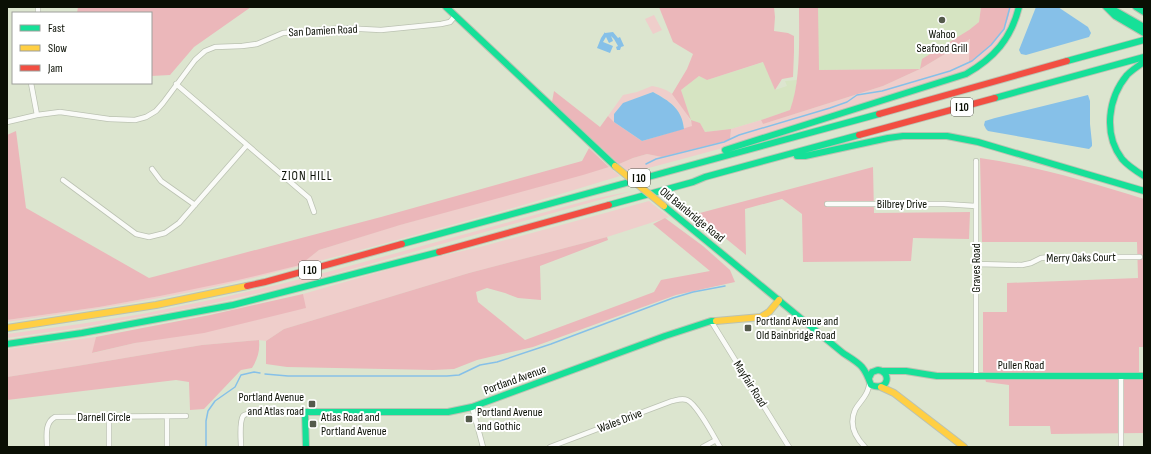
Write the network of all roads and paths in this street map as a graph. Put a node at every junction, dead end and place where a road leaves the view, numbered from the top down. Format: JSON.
{"nodes":[{"id":1,"x":446,"y":7,"type":"edge"},
{"id":2,"x":1019,"y":7,"type":"edge"},
{"id":3,"x":1108,"y":7,"type":"edge"},
{"id":4,"x":1136,"y":7,"type":"edge"},
{"id":5,"x":1144,"y":12,"type":"edge"},
{"id":6,"x":455,"y":16,"type":"junction"},
{"id":7,"x":1141,"y":25,"type":"edge"},
{"id":8,"x":1144,"y":33,"type":"edge"},
{"id":9,"x":1144,"y":40,"type":"edge"},
{"id":10,"x":1144,"y":56,"type":"edge"},
{"id":11,"x":1144,"y":62,"type":"edge"},
{"id":12,"x":31,"y":84,"type":"edge"},
{"id":13,"x":176,"y":84,"type":"junction"},
{"id":14,"x":37,"y":115,"type":"junction"},
{"id":15,"x":7,"y":122,"type":"edge"},
{"id":16,"x":247,"y":145,"type":"junction"},
{"id":17,"x":780,"y":157,"type":"junction"},
{"id":18,"x":976,"y":161,"type":"dead end"},
{"id":19,"x":152,"y":169,"type":"dead end"},
{"id":20,"x":671,"y":170,"type":"junction"},
{"id":21,"x":1144,"y":176,"type":"edge"},
{"id":22,"x":63,"y":180,"type":"dead end"},
{"id":23,"x":1144,"y":191,"type":"edge"},
{"id":24,"x":195,"y":204,"type":"junction"},
{"id":25,"x":827,"y":204,"type":"dead end"},
{"id":26,"x":976,"y":206,"type":"junction"},
{"id":27,"x":314,"y":212,"type":"dead end"},
{"id":28,"x":1140,"y":257,"type":"dead end"},
{"id":29,"x":976,"y":264,"type":"junction"},
{"id":30,"x":779,"y":300,"type":"junction"},
{"id":31,"x":711,"y":322,"type":"junction"},
{"id":32,"x":7,"y":328,"type":"edge"},
{"id":33,"x":7,"y":344,"type":"edge"},
{"id":34,"x":862,"y":366,"type":"junction"},
{"id":35,"x":874,"y":371,"type":"junction"},
{"id":36,"x":882,"y":371,"type":"junction"},
{"id":37,"x":899,"y":371,"type":"junction"},
{"id":38,"x":976,"y":376,"type":"junction"},
{"id":39,"x":1121,"y":376,"type":"junction"},
{"id":40,"x":1144,"y":376,"type":"edge"},
{"id":41,"x":869,"y":380,"type":"junction"},
{"id":42,"x":887,"y":380,"type":"junction"},
{"id":43,"x":879,"y":387,"type":"junction"},
{"id":44,"x":894,"y":393,"type":"junction"},
{"id":45,"x":866,"y":394,"type":"junction"},
{"id":46,"x":472,"y":407,"type":"junction"},
{"id":47,"x":305,"y":412,"type":"junction"},
{"id":48,"x":167,"y":416,"type":"junction"},
{"id":49,"x":186,"y":416,"type":"dead end"},
{"id":50,"x":109,"y":417,"type":"junction"},
{"id":51,"x":716,"y":440,"type":"junction"},
{"id":52,"x":47,"y":447,"type":"edge"},
{"id":53,"x":109,"y":447,"type":"edge"},
{"id":54,"x":167,"y":447,"type":"edge"},
{"id":55,"x":241,"y":447,"type":"edge"},
{"id":56,"x":306,"y":447,"type":"edge"},
{"id":57,"x":482,"y":447,"type":"edge"},
{"id":58,"x":550,"y":447,"type":"edge"},
{"id":59,"x":703,"y":447,"type":"edge"},
{"id":60,"x":720,"y":447,"type":"edge"},
{"id":61,"x":788,"y":447,"type":"edge"},
{"id":62,"x":865,"y":447,"type":"edge"},
{"id":63,"x":964,"y":447,"type":"edge"},
{"id":64,"x":1121,"y":447,"type":"edge"}],
"edges":[{"from":1,"to":6,"type":"main road","name":"Old Bainbridge Road"},
{"from":2,"to":20,"type":"main road"},
{"from":3,"to":7,"type":"main road"},
{"from":3,"to":8,"type":"main road"},
{"from":4,"to":5,"type":"main road"},
{"from":6,"to":13,"type":"street","name":"San Damien Road"},
{"from":6,"to":30,"type":"main road","name":"Old Bainbridge Road","bridge":true},
{"from":9,"to":20,"type":"main road","number":"I 10"},
{"from":10,"to":17,"type":"main road","number":"I 10"},
{"from":11,"to":21,"type":"main road"},
{"from":12,"to":14,"type":"street"},
{"from":13,"to":14,"type":"street","name":"San Damien Road"},
{"from":13,"to":16,"type":"street"},
{"from":14,"to":15,"type":"street","name":"San Damien Road"},
{"from":16,"to":24,"type":"street"},
{"from":16,"to":27,"type":"street"},
{"from":17,"to":23,"type":"main road"},
{"from":17,"to":33,"type":"main road","number":"I 10"},
{"from":18,"to":26,"type":"street","name":"Graves Road"},
{"from":19,"to":24,"type":"street"},
{"from":20,"to":32,"type":"main road","number":"I 10"},
{"from":22,"to":24,"type":"street"},
{"from":25,"to":26,"type":"street","name":"Bilbrey Drive"},
{"from":26,"to":29,"type":"street","name":"Graves Road"},
{"from":28,"to":29,"type":"street","name":"Merry Oaks Court"},
{"from":29,"to":38,"type":"street","name":"Graves Road"},
{"from":30,"to":31,"type":"main road","name":"Portland Avenue"},
{"from":30,"to":34,"type":"main road","name":"Old Bainbridge Road"},
{"from":31,"to":46,"type":"main road","name":"Portland Avenue"},
{"from":31,"to":61,"type":"street","name":"Mayfair Road"},
{"from":34,"to":35,"type":"main road","name":"Old Bainbridge Road"},
{"from":34,"to":41,"type":"main road","name":"Old Bainbridge Road"},
{"from":35,"to":36,"type":"main road"},
{"from":35,"to":41,"type":"main road"},
{"from":36,"to":37,"type":"main road","name":"Pullen Road"},
{"from":36,"to":42,"type":"main road"},
{"from":37,"to":38,"type":"main road","name":"Pullen Road"},
{"from":37,"to":42,"type":"main road"},
{"from":38,"to":39,"type":"main road","name":"Pullen Road"},
{"from":39,"to":40,"type":"main road","name":"Pullen Road"},
{"from":39,"to":64,"type":"street"},
{"from":41,"to":43,"type":"main road"},
{"from":41,"to":45,"type":"street"},
{"from":42,"to":43,"type":"main road"},
{"from":42,"to":44,"type":"main road"},
{"from":43,"to":44,"type":"main road"},
{"from":43,"to":45,"type":"street"},
{"from":44,"to":63,"type":"main road"},
{"from":45,"to":62,"type":"street"},
{"from":46,"to":47,"type":"main road","name":"Portland Avenue"},
{"from":46,"to":57,"type":"street"},
{"from":47,"to":55,"type":"street","name":"Portland Avenue"},
{"from":47,"to":56,"type":"main road"},
{"from":48,"to":49,"type":"street","name":"Darnell Circle"},
{"from":48,"to":50,"type":"street","name":"Darnell Circle"},
{"from":48,"to":54,"type":"street"},
{"from":50,"to":52,"type":"street","name":"Darnell Circle"},
{"from":50,"to":53,"type":"street"},
{"from":51,"to":58,"type":"street","name":"Wales Drive"},
{"from":51,"to":59,"type":"street"},
{"from":51,"to":60,"type":"street"}]}
